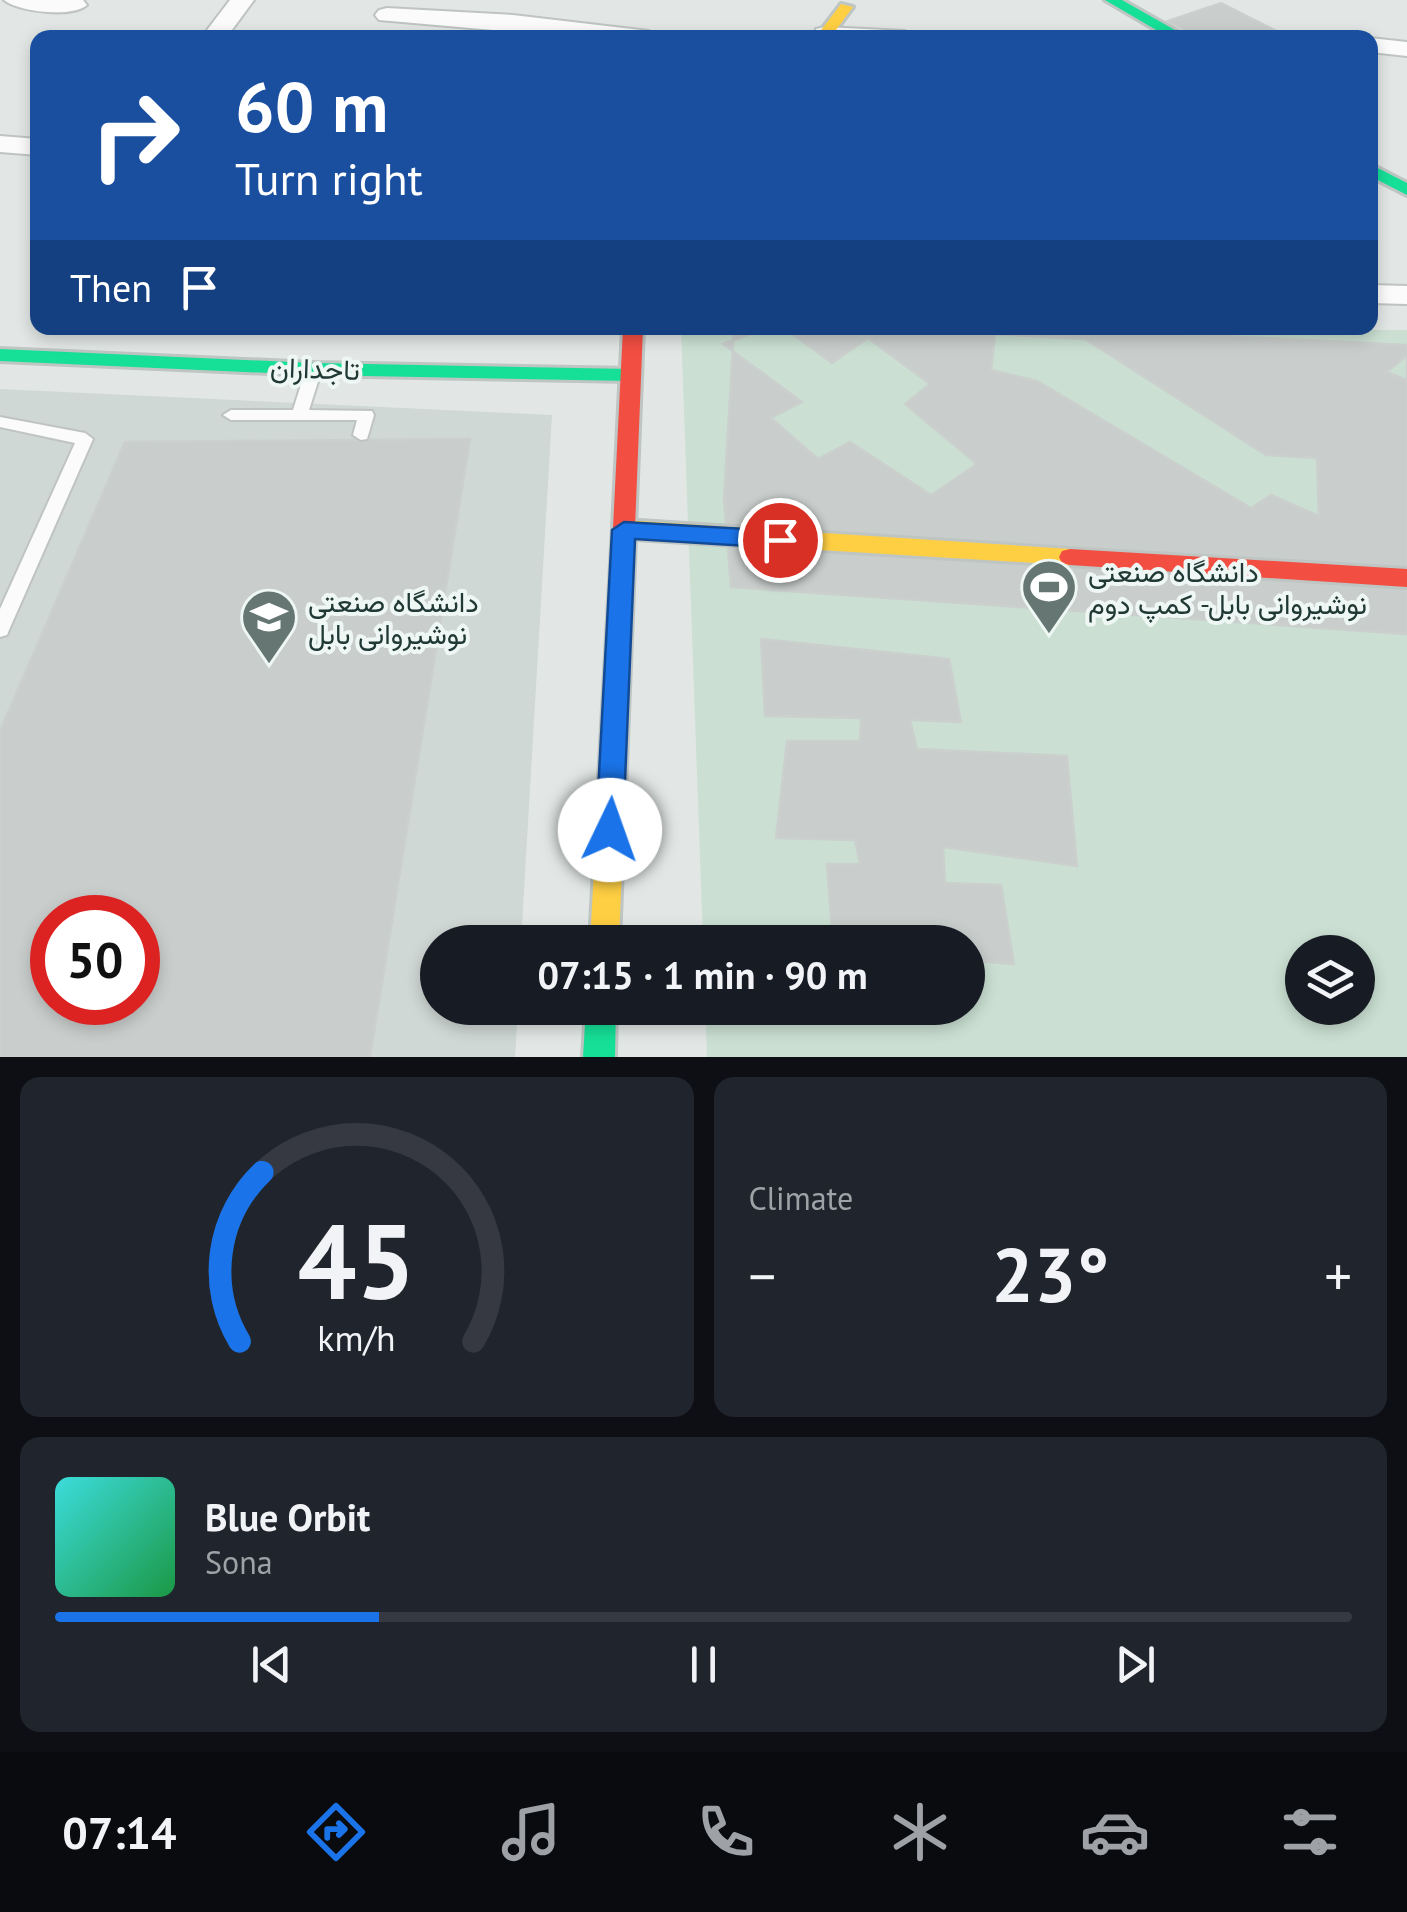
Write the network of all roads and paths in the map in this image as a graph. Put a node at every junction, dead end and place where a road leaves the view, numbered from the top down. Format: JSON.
{"nodes":[{"id":1,"x":16,"y":0,"type":"edge"},
{"id":2,"x":242,"y":0,"type":"edge"},
{"id":3,"x":1119,"y":1,"type":"edge"},
{"id":4,"x":849,"y":2,"type":"edge"},
{"id":5,"x":75,"y":5,"type":"dead end"},
{"id":6,"x":1085,"y":10,"type":"dead end"},
{"id":7,"x":386,"y":15,"type":"dead end"},
{"id":8,"x":219,"y":30,"type":"edge"},
{"id":9,"x":581,"y":30,"type":"edge"},
{"id":10,"x":828,"y":30,"type":"edge"},
{"id":11,"x":1121,"y":30,"type":"edge"},
{"id":12,"x":1168,"y":30,"type":"edge"},
{"id":13,"x":1378,"y":46,"type":"edge"},
{"id":14,"x":1407,"y":50,"type":"edge"},
{"id":15,"x":0,"y":144,"type":"edge"},
{"id":16,"x":30,"y":146,"type":"edge"},
{"id":17,"x":1378,"y":174,"type":"edge"},
{"id":18,"x":1407,"y":190,"type":"edge"},
{"id":19,"x":1378,"y":294,"type":"edge"},
{"id":20,"x":1407,"y":295,"type":"edge"},
{"id":21,"x":633,"y":335,"type":"edge"},
{"id":22,"x":0,"y":355,"type":"edge"},
{"id":23,"x":314,"y":369,"type":"junction"},
{"id":24,"x":631,"y":374,"type":"junction"},
{"id":25,"x":299,"y":415,"type":"junction"},
{"id":26,"x":230,"y":416,"type":"dead end"},
{"id":27,"x":0,"y":422,"type":"edge"},
{"id":28,"x":360,"y":434,"type":"dead end"},
{"id":29,"x":624,"y":530,"type":"junction"},
{"id":30,"x":1407,"y":578,"type":"edge"},
{"id":31,"x":0,"y":630,"type":"edge"},
{"id":32,"x":605,"y":925,"type":"edge"},
{"id":33,"x":600,"y":1025,"type":"edge"},
{"id":34,"x":599,"y":1057,"type":"edge"}],
"edges":[{"from":1,"to":5,"type":"street"},
{"from":2,"to":8,"type":"street"},
{"from":3,"to":12,"type":"main road"},
{"from":4,"to":10,"type":"main road"},
{"from":6,"to":11,"type":"main road"},
{"from":7,"to":9,"type":"street"},
{"from":13,"to":14,"type":"street"},
{"from":15,"to":16,"type":"street"},
{"from":17,"to":18,"type":"main road"},
{"from":19,"to":20,"type":"street"},
{"from":21,"to":24,"type":"main road"},
{"from":22,"to":23,"type":"main road","name":"تاجداران"},
{"from":23,"to":24,"type":"main road","name":"تاجداران"},
{"from":23,"to":25,"type":"lane"},
{"from":24,"to":29,"type":"main road"},
{"from":25,"to":26,"type":"lane"},
{"from":25,"to":28,"type":"lane"},
{"from":27,"to":31,"type":"lane"},
{"from":29,"to":30,"type":"main road"},
{"from":29,"to":32,"type":"main road"},
{"from":33,"to":34,"type":"main road"}]}
